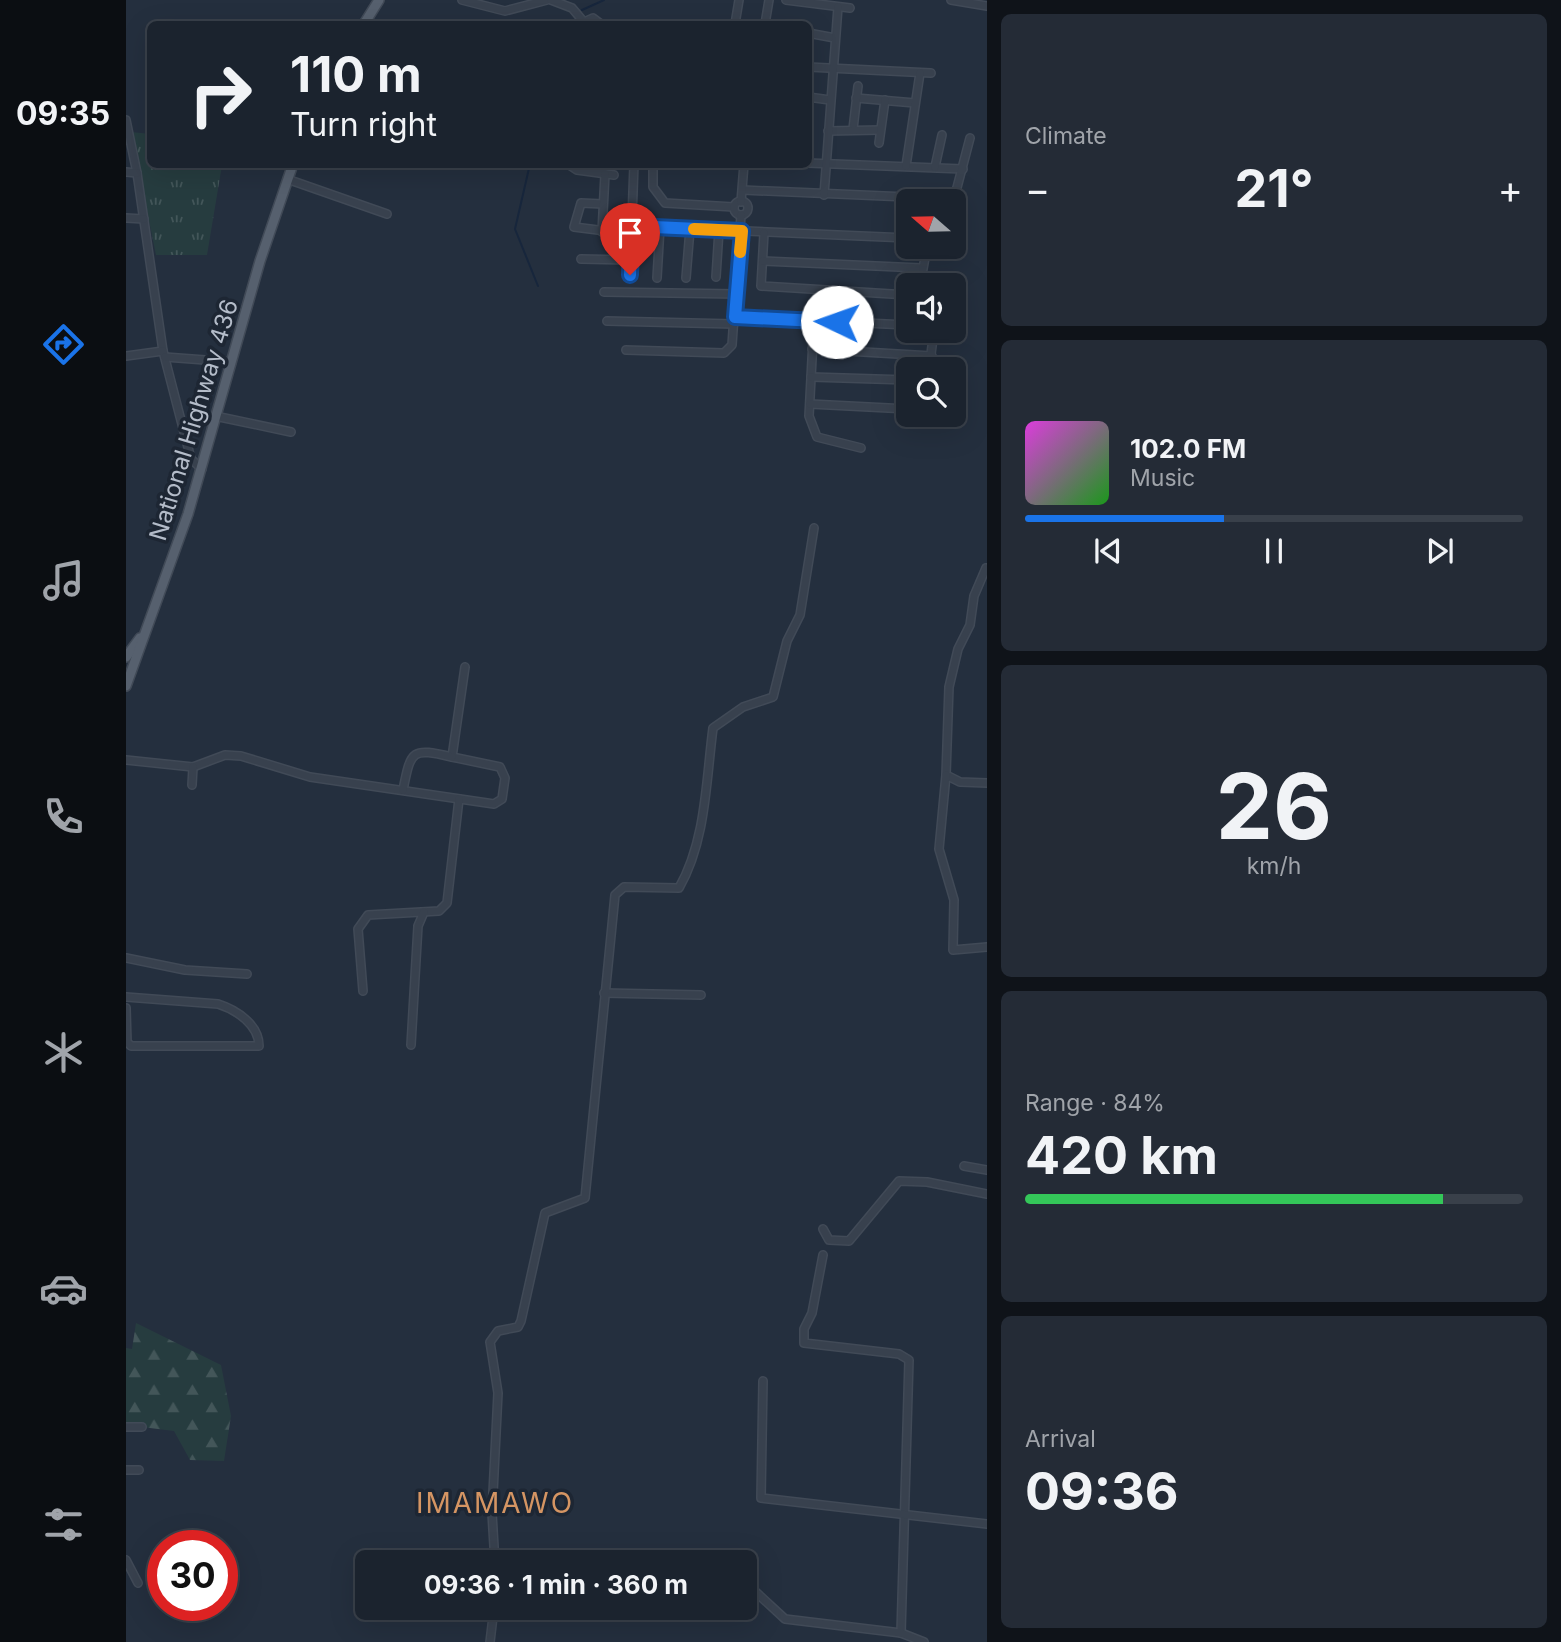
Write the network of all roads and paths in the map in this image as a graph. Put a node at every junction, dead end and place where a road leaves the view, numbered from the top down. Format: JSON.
{"nodes":[{"id":1,"x":379,"y":0,"type":"edge"},
{"id":2,"x":462,"y":0,"type":"edge"},
{"id":3,"x":549,"y":0,"type":"edge"},
{"id":4,"x":739,"y":0,"type":"edge"},
{"id":5,"x":769,"y":0,"type":"edge"},
{"id":6,"x":786,"y":0,"type":"edge"},
{"id":7,"x":951,"y":0,"type":"edge"},
{"id":8,"x":987,"y":6,"type":"edge"},
{"id":9,"x":838,"y":7,"type":"junction"},
{"id":10,"x":850,"y":8,"type":"dead end"},
{"id":11,"x":366,"y":21,"type":"edge"},
{"id":12,"x":581,"y":21,"type":"edge"},
{"id":13,"x":736,"y":21,"type":"edge"},
{"id":14,"x":766,"y":21,"type":"edge"},
{"id":15,"x":812,"y":34,"type":"edge"},
{"id":16,"x":835,"y":38,"type":"junction"},
{"id":17,"x":812,"y":68,"type":"edge"},
{"id":18,"x":832,"y":70,"type":"junction"},
{"id":19,"x":919,"y":73,"type":"junction"},
{"id":20,"x":931,"y":74,"type":"dead end"},
{"id":21,"x":858,"y":86,"type":"dead end"},
{"id":22,"x":812,"y":98,"type":"edge"},
{"id":23,"x":856,"y":98,"type":"junction"},
{"id":24,"x":830,"y":100,"type":"junction"},
{"id":25,"x":885,"y":100,"type":"junction"},
{"id":26,"x":915,"y":103,"type":"junction"},
{"id":27,"x":126,"y":120,"type":"edge"},
{"id":28,"x":853,"y":128,"type":"junction"},
{"id":29,"x":880,"y":130,"type":"junction"},
{"id":30,"x":828,"y":131,"type":"junction"},
{"id":31,"x":942,"y":135,"type":"dead end"},
{"id":32,"x":970,"y":138,"type":"dead end"},
{"id":33,"x":879,"y":143,"type":"dead end"},
{"id":34,"x":812,"y":163,"type":"edge"},
{"id":35,"x":826,"y":164,"type":"junction"},
{"id":36,"x":906,"y":166,"type":"junction"},
{"id":37,"x":935,"y":167,"type":"junction"},
{"id":38,"x":291,"y":168,"type":"edge"},
{"id":39,"x":574,"y":168,"type":"edge"},
{"id":40,"x":634,"y":168,"type":"edge"},
{"id":41,"x":653,"y":168,"type":"edge"},
{"id":42,"x":744,"y":168,"type":"edge"},
{"id":43,"x":963,"y":169,"type":"junction"},
{"id":44,"x":126,"y":172,"type":"edge"},
{"id":45,"x":137,"y":173,"type":"junction"},
{"id":46,"x":605,"y":174,"type":"junction"},
{"id":47,"x":614,"y":176,"type":"dead end"},
{"id":48,"x":287,"y":179,"type":"junction"},
{"id":49,"x":743,"y":190,"type":"junction"},
{"id":50,"x":824,"y":195,"type":"junction"},
{"id":51,"x":603,"y":204,"type":"junction"},
{"id":52,"x":737,"y":205,"type":"junction"},
{"id":53,"x":387,"y":214,"type":"dead end"},
{"id":54,"x":741,"y":215,"type":"junction"},
{"id":55,"x":126,"y":218,"type":"edge"},
{"id":56,"x":144,"y":219,"type":"junction"},
{"id":57,"x":632,"y":226,"type":"junction"},
{"id":58,"x":660,"y":227,"type":"junction"},
{"id":59,"x":690,"y":229,"type":"junction"},
{"id":60,"x":719,"y":230,"type":"junction"},
{"id":61,"x":742,"y":231,"type":"junction"},
{"id":62,"x":602,"y":232,"type":"junction"},
{"id":63,"x":614,"y":232,"type":"dead end"},
{"id":64,"x":764,"y":233,"type":"junction"},
{"id":65,"x":896,"y":238,"type":"edge"},
{"id":66,"x":581,"y":259,"type":"dead end"},
{"id":67,"x":924,"y":259,"type":"edge"},
{"id":68,"x":630,"y":260,"type":"junction"},
{"id":69,"x":763,"y":261,"type":"junction"},
{"id":70,"x":922,"y":268,"type":"junction"},
{"id":71,"x":921,"y":273,"type":"edge"},
{"id":72,"x":630,"y":275,"type":"dead end"},
{"id":73,"x":716,"y":277,"type":"dead end"},
{"id":74,"x":657,"y":278,"type":"dead end"},
{"id":75,"x":686,"y":278,"type":"dead end"},
{"id":76,"x":604,"y":292,"type":"dead end"},
{"id":77,"x":737,"y":294,"type":"junction"},
{"id":78,"x":896,"y":294,"type":"edge"},
{"id":79,"x":734,"y":320,"type":"junction"},
{"id":80,"x":607,"y":321,"type":"dead end"},
{"id":81,"x":814,"y":321,"type":"junction"},
{"id":82,"x":896,"y":324,"type":"edge"},
{"id":83,"x":933,"y":343,"type":"edge"},
{"id":84,"x":812,"y":349,"type":"junction"},
{"id":85,"x":626,"y":350,"type":"dead end"},
{"id":86,"x":164,"y":354,"type":"junction"},
{"id":87,"x":126,"y":356,"type":"edge"},
{"id":88,"x":932,"y":356,"type":"joint"},
{"id":89,"x":232,"y":362,"type":"junction"},
{"id":90,"x":811,"y":377,"type":"junction"},
{"id":91,"x":896,"y":380,"type":"edge"},
{"id":92,"x":810,"y":404,"type":"junction"},
{"id":93,"x":896,"y":408,"type":"edge"},
{"id":94,"x":215,"y":416,"type":"junction"},
{"id":95,"x":291,"y":432,"type":"dead end"},
{"id":96,"x":861,"y":448,"type":"dead end"},
{"id":97,"x":202,"y":470,"type":"junction"},
{"id":98,"x":814,"y":528,"type":"dead end"},
{"id":99,"x":986,"y":568,"type":"edge"},
{"id":100,"x":146,"y":628,"type":"junction"},
{"id":101,"x":126,"y":657,"type":"edge"},
{"id":102,"x":465,"y":667,"type":"dead end"},
{"id":103,"x":127,"y":682,"type":"edge"},
{"id":104,"x":452,"y":757,"type":"junction"},
{"id":105,"x":126,"y":760,"type":"edge"},
{"id":106,"x":193,"y":768,"type":"junction"},
{"id":107,"x":946,"y":775,"type":"junction"},
{"id":108,"x":987,"y":783,"type":"edge"},
{"id":109,"x":192,"y":785,"type":"dead end"},
{"id":110,"x":403,"y":790,"type":"junction"},
{"id":111,"x":459,"y":799,"type":"junction"},
{"id":112,"x":424,"y":912,"type":"junction"},
{"id":113,"x":987,"y":947,"type":"edge"},
{"id":114,"x":126,"y":958,"type":"edge"},
{"id":115,"x":247,"y":974,"type":"dead end"},
{"id":116,"x":363,"y":991,"type":"dead end"},
{"id":117,"x":604,"y":993,"type":"junction"},
{"id":118,"x":701,"y":995,"type":"dead end"},
{"id":119,"x":126,"y":997,"type":"edge"},
{"id":120,"x":126,"y":1008,"type":"edge"},
{"id":121,"x":411,"y":1045,"type":"dead end"},
{"id":122,"x":964,"y":1166,"type":"dead end"},
{"id":123,"x":987,"y":1170,"type":"edge"},
{"id":124,"x":987,"y":1194,"type":"edge"},
{"id":125,"x":823,"y":1229,"type":"dead end"},
{"id":126,"x":823,"y":1255,"type":"dead end"},
{"id":127,"x":763,"y":1381,"type":"dead end"},
{"id":128,"x":126,"y":1427,"type":"edge"},
{"id":129,"x":142,"y":1427,"type":"dead end"},
{"id":130,"x":126,"y":1470,"type":"edge"},
{"id":131,"x":139,"y":1470,"type":"dead end"},
{"id":132,"x":905,"y":1516,"type":"junction"},
{"id":133,"x":987,"y":1524,"type":"edge"},
{"id":134,"x":494,"y":1550,"type":"edge"},
{"id":135,"x":126,"y":1560,"type":"edge"},
{"id":136,"x":138,"y":1583,"type":"dead end"},
{"id":137,"x":757,"y":1593,"type":"edge"},
{"id":138,"x":493,"y":1620,"type":"edge"},
{"id":139,"x":901,"y":1633,"type":"junction"},
{"id":140,"x":490,"y":1642,"type":"edge"},
{"id":141,"x":924,"y":1642,"type":"edge"}],
"edges":[{"from":1,"to":11,"type":"main road"},
{"from":2,"to":3,"type":"street"},
{"from":3,"to":12,"type":"street"},
{"from":4,"to":13,"type":"street"},
{"from":5,"to":14,"type":"street"},
{"from":6,"to":9,"type":"street"},
{"from":7,"to":8,"type":"street"},
{"from":9,"to":10,"type":"street"},
{"from":9,"to":16,"type":"street"},
{"from":15,"to":16,"type":"street"},
{"from":16,"to":18,"type":"street"},
{"from":17,"to":18,"type":"street"},
{"from":18,"to":19,"type":"street"},
{"from":18,"to":24,"type":"street"},
{"from":19,"to":20,"type":"street"},
{"from":19,"to":26,"type":"street"},
{"from":21,"to":23,"type":"street"},
{"from":22,"to":24,"type":"street"},
{"from":23,"to":25,"type":"street"},
{"from":23,"to":28,"type":"street"},
{"from":24,"to":30,"type":"street"},
{"from":25,"to":26,"type":"street"},
{"from":25,"to":29,"type":"street"},
{"from":26,"to":36,"type":"street"},
{"from":27,"to":45,"type":"street"},
{"from":28,"to":29,"type":"street"},
{"from":28,"to":30,"type":"street"},
{"from":29,"to":33,"type":"street"},
{"from":30,"to":35,"type":"street"},
{"from":31,"to":37,"type":"street"},
{"from":32,"to":43,"type":"street"},
{"from":34,"to":35,"type":"street"},
{"from":35,"to":36,"type":"street"},
{"from":35,"to":50,"type":"street"},
{"from":36,"to":37,"type":"street"},
{"from":37,"to":43,"type":"street"},
{"from":38,"to":48,"type":"main road","name":"National Highway 436"},
{"from":39,"to":46,"type":"street"},
{"from":40,"to":57,"type":"street"},
{"from":41,"to":52,"type":"street"},
{"from":42,"to":49,"type":"street"},
{"from":43,"to":50,"type":"street"},
{"from":44,"to":45,"type":"street"},
{"from":45,"to":56,"type":"street"},
{"from":46,"to":47,"type":"street"},
{"from":46,"to":51,"type":"street"},
{"from":48,"to":53,"type":"street"},
{"from":48,"to":89,"type":"main road","name":"National Highway 436"},
{"from":49,"to":50,"type":"street"},
{"from":49,"to":52,"type":"street"},
{"from":51,"to":62,"type":"street"},
{"from":51,"to":62,"type":"street"},
{"from":52,"to":54,"type":"street"},
{"from":52,"to":54,"type":"street"},
{"from":54,"to":61,"type":"street"},
{"from":55,"to":56,"type":"street"},
{"from":56,"to":86,"type":"street"},
{"from":57,"to":58,"type":"street"},
{"from":57,"to":68,"type":"street"},
{"from":58,"to":59,"type":"street"},
{"from":58,"to":74,"type":"street"},
{"from":59,"to":60,"type":"street"},
{"from":59,"to":75,"type":"street"},
{"from":60,"to":61,"type":"street"},
{"from":60,"to":73,"type":"street"},
{"from":61,"to":64,"type":"street"},
{"from":61,"to":77,"type":"street"},
{"from":62,"to":63,"type":"street"},
{"from":64,"to":65,"type":"street"},
{"from":64,"to":69,"type":"street"},
{"from":66,"to":68,"type":"street"},
{"from":67,"to":70,"type":"street"},
{"from":68,"to":72,"type":"street"},
{"from":69,"to":70,"type":"street"},
{"from":69,"to":78,"type":"street"},
{"from":70,"to":71,"type":"street"},
{"from":76,"to":77,"type":"street"},
{"from":77,"to":79,"type":"street"},
{"from":79,"to":80,"type":"street"},
{"from":79,"to":81,"type":"street"},
{"from":79,"to":85,"type":"street"},
{"from":81,"to":82,"type":"street"},
{"from":81,"to":84,"type":"street"},
{"from":83,"to":88,"type":"street"},
{"from":84,"to":88,"type":"street"},
{"from":84,"to":90,"type":"street"},
{"from":86,"to":87,"type":"street"},
{"from":86,"to":89,"type":"street"},
{"from":86,"to":97,"type":"street"},
{"from":89,"to":94,"type":"main road","name":"National Highway 436"},
{"from":90,"to":91,"type":"street"},
{"from":90,"to":92,"type":"street"},
{"from":92,"to":93,"type":"street"},
{"from":92,"to":96,"type":"street"},
{"from":94,"to":95,"type":"street"},
{"from":94,"to":97,"type":"main road","name":"National Highway 436"},
{"from":97,"to":100,"type":"main road","name":"National Highway 436"},
{"from":98,"to":117,"type":"street"},
{"from":99,"to":107,"type":"street"},
{"from":100,"to":101,"type":"main road"},
{"from":100,"to":103,"type":"main road","name":"National Highway 436"},
{"from":102,"to":104,"type":"street"},
{"from":104,"to":110,"type":"street"},
{"from":104,"to":111,"type":"street"},
{"from":105,"to":106,"type":"street"},
{"from":106,"to":109,"type":"street"},
{"from":106,"to":110,"type":"street"},
{"from":107,"to":108,"type":"street"},
{"from":107,"to":113,"type":"street"},
{"from":110,"to":111,"type":"street"},
{"from":111,"to":112,"type":"street"},
{"from":112,"to":116,"type":"street"},
{"from":112,"to":121,"type":"street"},
{"from":114,"to":115,"type":"street"},
{"from":117,"to":118,"type":"street"},
{"from":117,"to":134,"type":"street"},
{"from":119,"to":120,"type":"street"},
{"from":122,"to":123,"type":"street"},
{"from":124,"to":125,"type":"street"},
{"from":126,"to":132,"type":"street"},
{"from":127,"to":132,"type":"street"},
{"from":128,"to":129,"type":"street"},
{"from":130,"to":131,"type":"street"},
{"from":132,"to":133,"type":"street"},
{"from":132,"to":139,"type":"street"},
{"from":135,"to":136,"type":"street"},
{"from":137,"to":139,"type":"street"},
{"from":138,"to":140,"type":"street"},
{"from":139,"to":141,"type":"street"}]}
